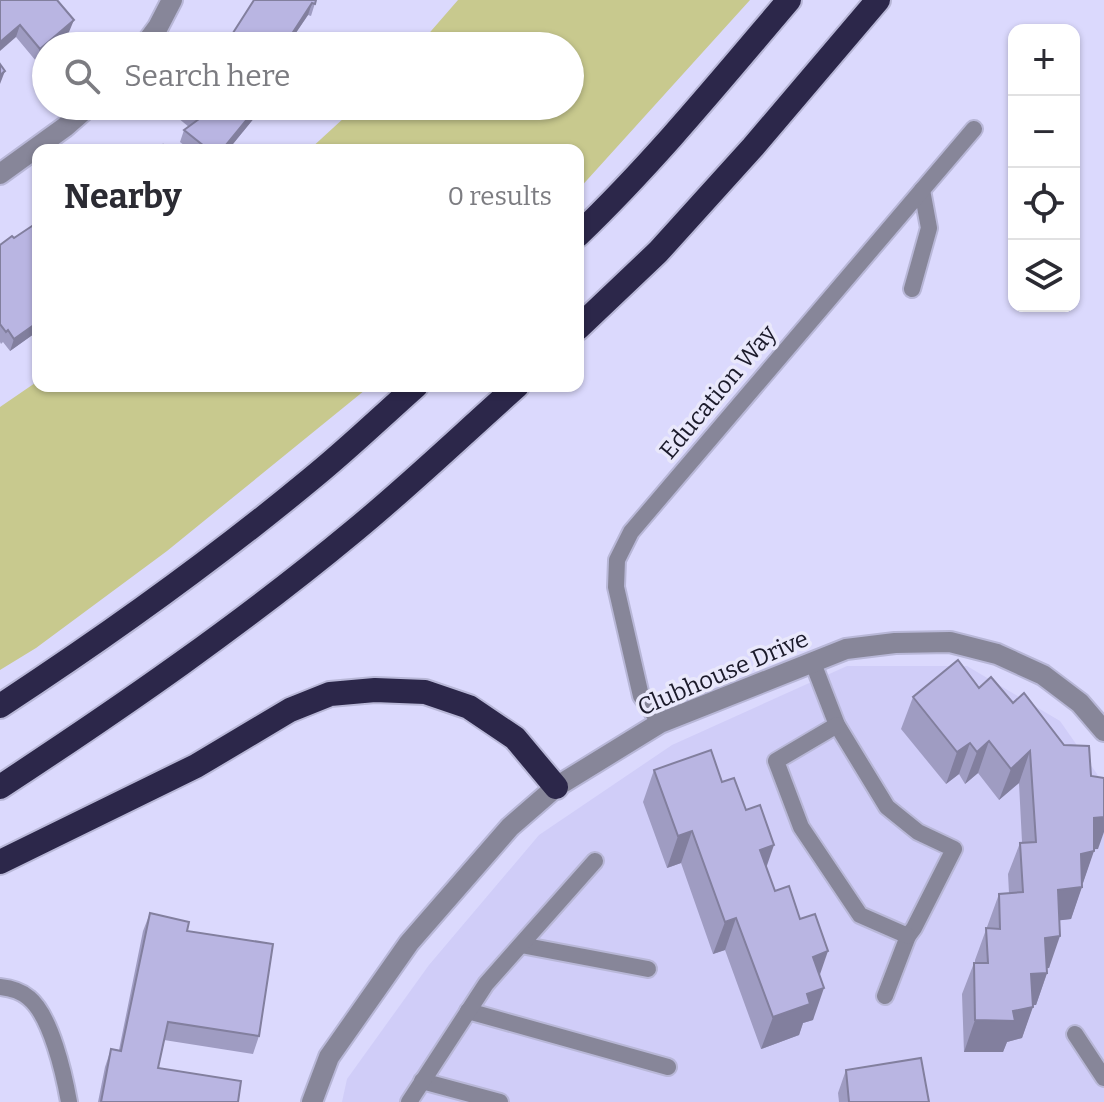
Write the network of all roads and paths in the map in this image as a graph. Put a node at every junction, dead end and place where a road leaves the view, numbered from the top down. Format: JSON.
{"nodes":[{"id":1,"x":172,"y":0,"type":"edge"},
{"id":2,"x":789,"y":0,"type":"edge"},
{"id":3,"x":878,"y":0,"type":"edge"},
{"id":4,"x":154,"y":32,"type":"edge"},
{"id":5,"x":73,"y":120,"type":"edge"},
{"id":6,"x":974,"y":129,"type":"dead end"},
{"id":7,"x":41,"y":144,"type":"edge"},
{"id":8,"x":32,"y":151,"type":"edge"},
{"id":9,"x":0,"y":174,"type":"edge"},
{"id":10,"x":922,"y":190,"type":"junction"},
{"id":11,"x":584,"y":229,"type":"edge"},
{"id":12,"x":912,"y":289,"type":"dead end"},
{"id":13,"x":584,"y":322,"type":"edge"},
{"id":14,"x":409,"y":392,"type":"edge"},
{"id":15,"x":510,"y":392,"type":"edge"},
{"id":16,"x":813,"y":663,"type":"junction"},
{"id":17,"x":0,"y":706,"type":"edge"},
{"id":18,"x":660,"y":723,"type":"junction"},
{"id":19,"x":837,"y":725,"type":"junction"},
{"id":20,"x":1104,"y":731,"type":"edge"},
{"id":21,"x":0,"y":787,"type":"edge"},
{"id":22,"x":556,"y":787,"type":"junction"},
{"id":23,"x":595,"y":861,"type":"dead end"},
{"id":24,"x":0,"y":862,"type":"edge"},
{"id":25,"x":908,"y":936,"type":"junction"},
{"id":26,"x":521,"y":945,"type":"junction"},
{"id":27,"x":648,"y":969,"type":"dead end"},
{"id":28,"x":0,"y":987,"type":"edge"},
{"id":29,"x":885,"y":996,"type":"dead end"},
{"id":30,"x":468,"y":1011,"type":"junction"},
{"id":31,"x":1075,"y":1034,"type":"dead end"},
{"id":32,"x":668,"y":1067,"type":"dead end"},
{"id":33,"x":1104,"y":1078,"type":"edge"},
{"id":34,"x":422,"y":1081,"type":"junction"},
{"id":35,"x":69,"y":1102,"type":"edge"},
{"id":36,"x":312,"y":1102,"type":"edge"},
{"id":37,"x":409,"y":1102,"type":"edge"},
{"id":38,"x":500,"y":1102,"type":"edge"}],
"edges":[{"from":1,"to":4,"type":"street"},
{"from":2,"to":11,"type":"highway"},
{"from":3,"to":13,"type":"highway"},
{"from":5,"to":7,"type":"street"},
{"from":6,"to":10,"type":"lane","name":"Education Way"},
{"from":8,"to":9,"type":"street"},
{"from":10,"to":12,"type":"lane"},
{"from":10,"to":18,"type":"lane","name":"Education Way"},
{"from":14,"to":17,"type":"highway"},
{"from":15,"to":21,"type":"highway"},
{"from":16,"to":18,"type":"street","name":"Clubhouse Drive"},
{"from":16,"to":19,"type":"lane"},
{"from":16,"to":20,"type":"street","name":"Clubhouse Drive"},
{"from":18,"to":22,"type":"street","name":"Clubhouse Drive"},
{"from":19,"to":25,"type":"lane"},
{"from":19,"to":25,"type":"lane"},
{"from":22,"to":24,"type":"highway"},
{"from":22,"to":36,"type":"street","name":"Clubhouse Drive"},
{"from":23,"to":26,"type":"lane"},
{"from":25,"to":29,"type":"lane"},
{"from":26,"to":27,"type":"lane"},
{"from":26,"to":30,"type":"lane"},
{"from":28,"to":35,"type":"lane"},
{"from":30,"to":32,"type":"lane"},
{"from":30,"to":34,"type":"lane"},
{"from":31,"to":33,"type":"lane"},
{"from":34,"to":37,"type":"lane"},
{"from":34,"to":38,"type":"lane"}]}
